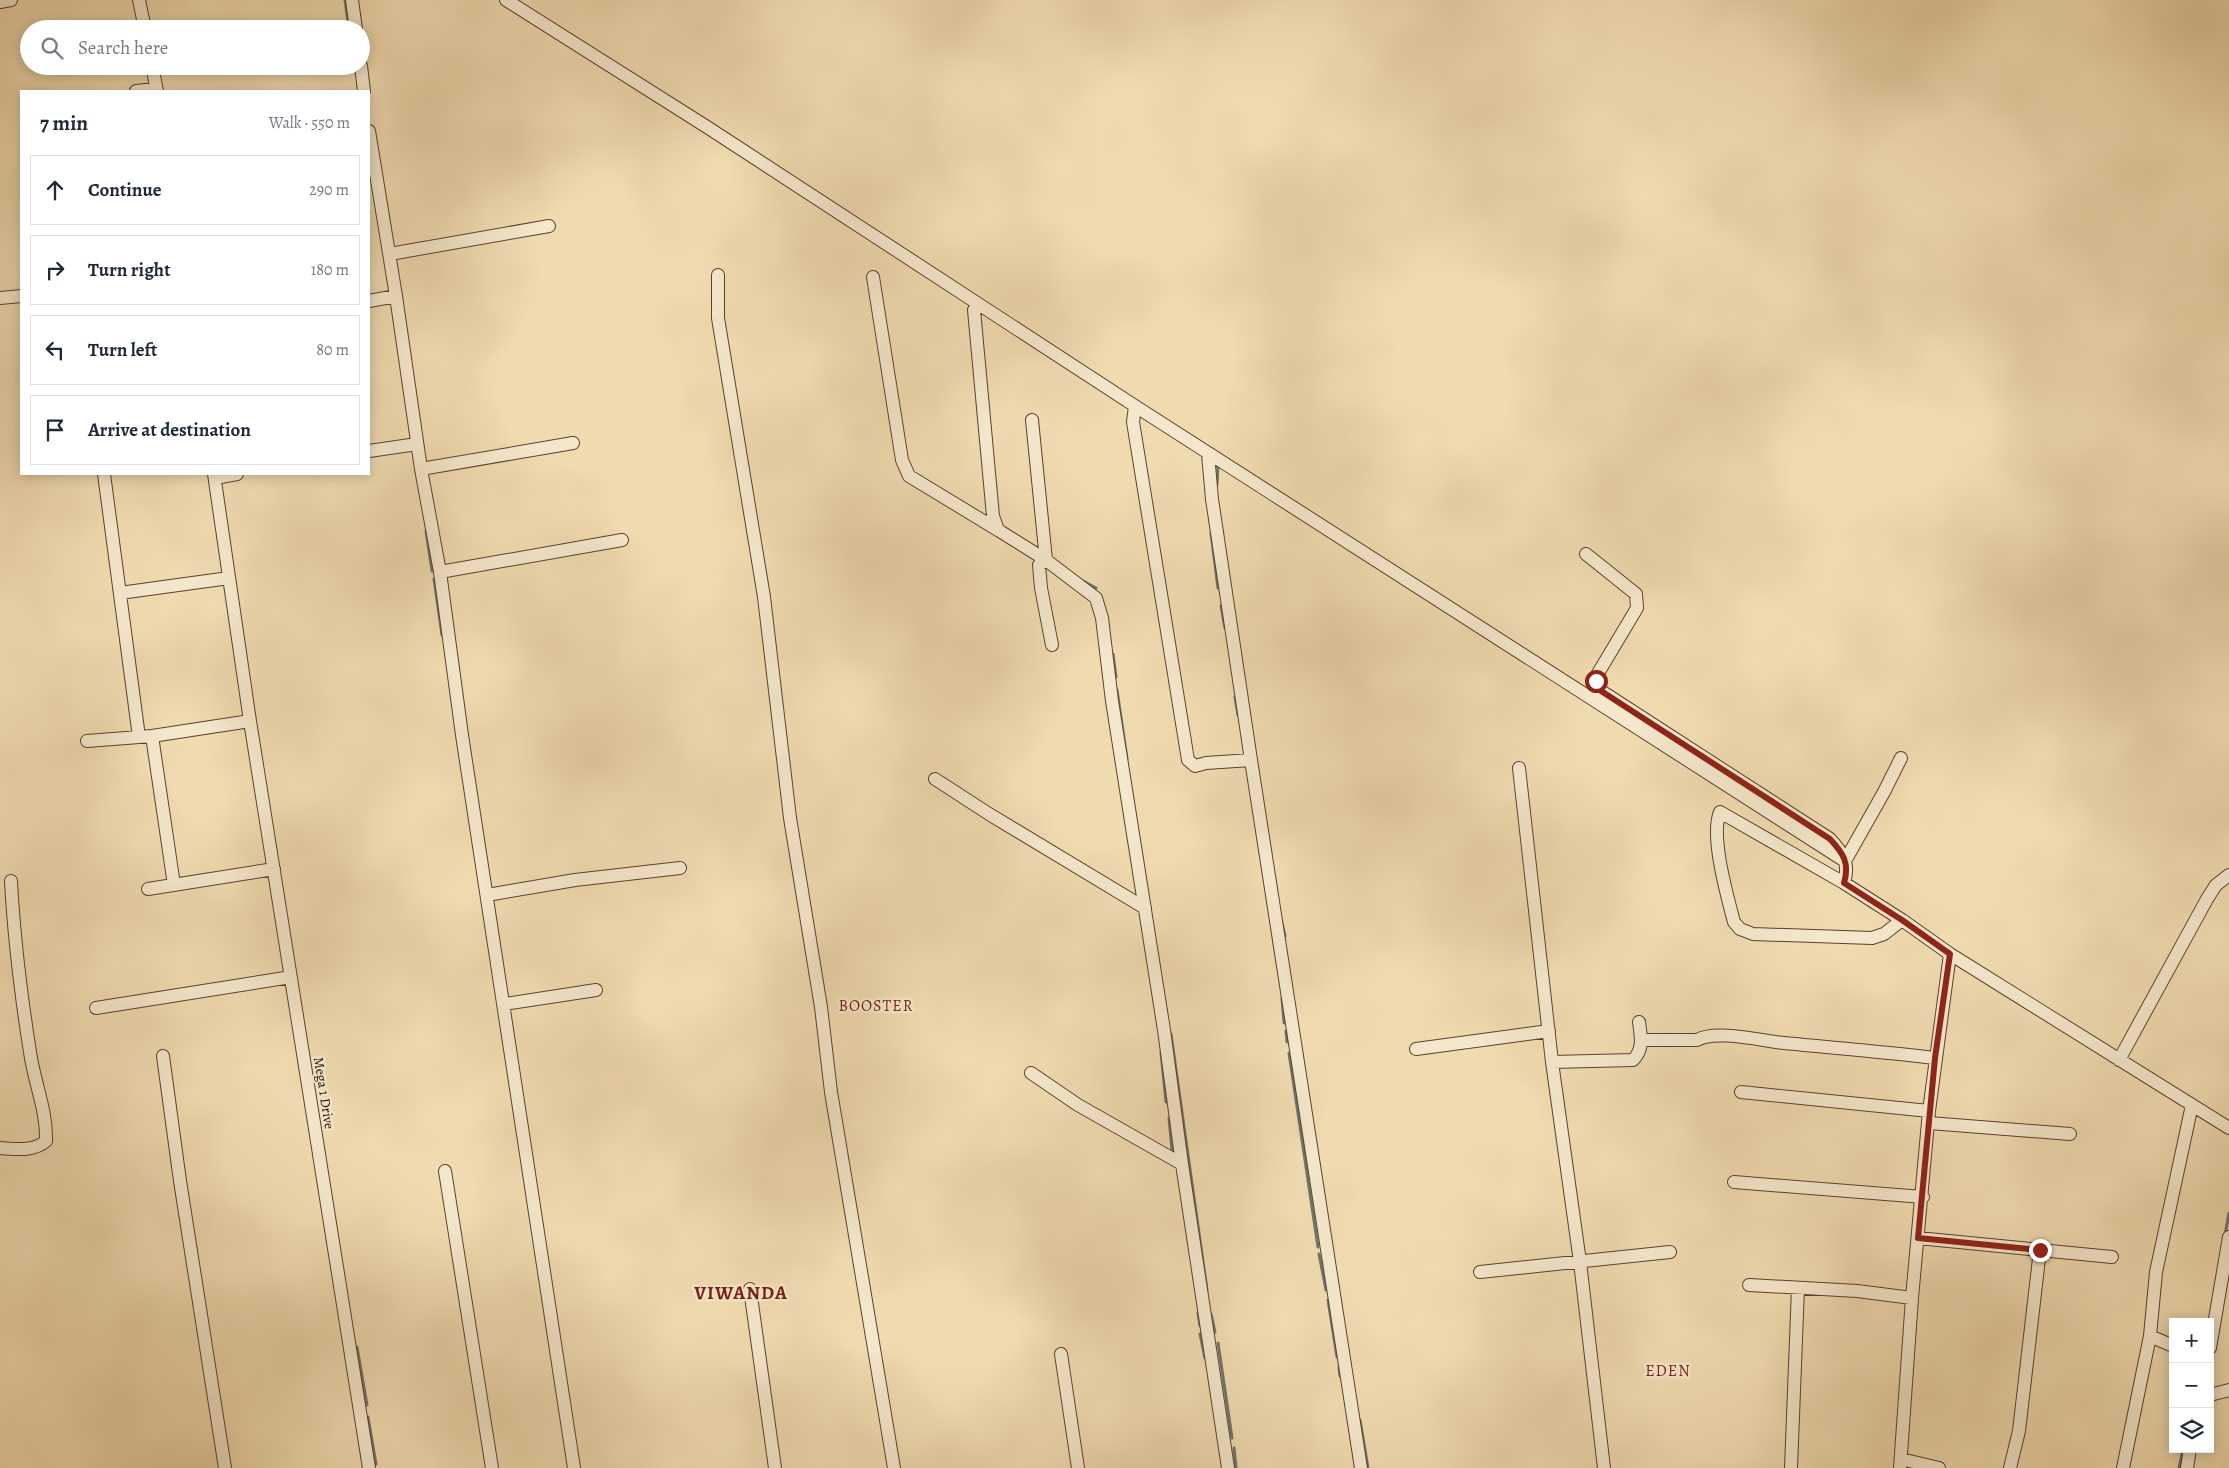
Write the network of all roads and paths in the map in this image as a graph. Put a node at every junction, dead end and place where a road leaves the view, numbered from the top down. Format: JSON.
{"nodes":[{"id":1,"x":11,"y":0,"type":"edge"},
{"id":2,"x":139,"y":0,"type":"edge"},
{"id":3,"x":352,"y":0,"type":"edge"},
{"id":4,"x":506,"y":0,"type":"edge"},
{"id":5,"x":0,"y":2,"type":"edge"},
{"id":6,"x":143,"y":20,"type":"edge"},
{"id":7,"x":355,"y":20,"type":"edge"},
{"id":8,"x":154,"y":75,"type":"edge"},
{"id":9,"x":362,"y":75,"type":"edge"},
{"id":10,"x":156,"y":90,"type":"edge"},
{"id":11,"x":364,"y":90,"type":"edge"},
{"id":12,"x":370,"y":137,"type":"edge"},
{"id":13,"x":549,"y":226,"type":"dead end"},
{"id":14,"x":390,"y":254,"type":"junction"},
{"id":15,"x":718,"y":275,"type":"dead end"},
{"id":16,"x":874,"y":277,"type":"dead end"},
{"id":17,"x":20,"y":296,"type":"edge"},
{"id":18,"x":396,"y":296,"type":"junction"},
{"id":19,"x":0,"y":298,"type":"edge"},
{"id":20,"x":370,"y":301,"type":"edge"},
{"id":21,"x":974,"y":310,"type":"dead end"},
{"id":22,"x":1135,"y":406,"type":"junction"},
{"id":23,"x":1032,"y":420,"type":"dead end"},
{"id":24,"x":573,"y":443,"type":"dead end"},
{"id":25,"x":418,"y":444,"type":"junction"},
{"id":26,"x":370,"y":451,"type":"edge"},
{"id":27,"x":1208,"y":454,"type":"junction"},
{"id":28,"x":421,"y":469,"type":"junction"},
{"id":29,"x":104,"y":475,"type":"edge"},
{"id":30,"x":214,"y":476,"type":"edge"},
{"id":31,"x":998,"y":530,"type":"junction"},
{"id":32,"x":622,"y":540,"type":"dead end"},
{"id":33,"x":1586,"y":554,"type":"dead end"},
{"id":34,"x":1046,"y":560,"type":"junction"},
{"id":35,"x":440,"y":572,"type":"junction"},
{"id":36,"x":229,"y":578,"type":"junction"},
{"id":37,"x":120,"y":593,"type":"junction"},
{"id":38,"x":1052,"y":644,"type":"dead end"},
{"id":39,"x":250,"y":721,"type":"junction"},
{"id":40,"x":152,"y":736,"type":"junction"},
{"id":41,"x":139,"y":737,"type":"junction"},
{"id":42,"x":87,"y":741,"type":"dead end"},
{"id":43,"x":1901,"y":758,"type":"dead end"},
{"id":44,"x":1251,"y":760,"type":"junction"},
{"id":45,"x":1519,"y":768,"type":"dead end"},
{"id":46,"x":935,"y":778,"type":"dead end"},
{"id":47,"x":1845,"y":861,"type":"junction"},
{"id":48,"x":680,"y":868,"type":"dead end"},
{"id":49,"x":274,"y":870,"type":"junction"},
{"id":50,"x":2229,"y":875,"type":"edge"},
{"id":51,"x":11,"y":881,"type":"dead end"},
{"id":52,"x":1844,"y":883,"type":"junction"},
{"id":53,"x":174,"y":885,"type":"junction"},
{"id":54,"x":148,"y":889,"type":"dead end"},
{"id":55,"x":487,"y":895,"type":"junction"},
{"id":56,"x":1145,"y":908,"type":"junction"},
{"id":57,"x":1902,"y":920,"type":"junction"},
{"id":58,"x":1950,"y":954,"type":"junction"},
{"id":59,"x":291,"y":977,"type":"junction"},
{"id":60,"x":596,"y":990,"type":"dead end"},
{"id":61,"x":505,"y":1004,"type":"junction"},
{"id":62,"x":96,"y":1008,"type":"dead end"},
{"id":63,"x":1639,"y":1022,"type":"dead end"},
{"id":64,"x":1550,"y":1032,"type":"junction"},
{"id":65,"x":1642,"y":1040,"type":"junction"},
{"id":66,"x":1416,"y":1049,"type":"dead end"},
{"id":67,"x":163,"y":1056,"type":"dead end"},
{"id":68,"x":1935,"y":1058,"type":"junction"},
{"id":69,"x":2119,"y":1060,"type":"junction"},
{"id":70,"x":1552,"y":1062,"type":"junction"},
{"id":71,"x":1031,"y":1073,"type":"dead end"},
{"id":72,"x":1741,"y":1092,"type":"dead end"},
{"id":73,"x":2192,"y":1105,"type":"junction"},
{"id":74,"x":1929,"y":1117,"type":"junction"},
{"id":75,"x":2229,"y":1128,"type":"edge"},
{"id":76,"x":2070,"y":1134,"type":"dead end"},
{"id":77,"x":0,"y":1148,"type":"edge"},
{"id":78,"x":1182,"y":1164,"type":"junction"},
{"id":79,"x":445,"y":1171,"type":"dead end"},
{"id":80,"x":1734,"y":1182,"type":"dead end"},
{"id":81,"x":1923,"y":1197,"type":"junction"},
{"id":82,"x":2229,"y":1237,"type":"edge"},
{"id":83,"x":1918,"y":1238,"type":"junction"},
{"id":84,"x":2040,"y":1250,"type":"junction"},
{"id":85,"x":1670,"y":1252,"type":"dead end"},
{"id":86,"x":2112,"y":1257,"type":"dead end"},
{"id":87,"x":1580,"y":1262,"type":"junction"},
{"id":88,"x":2227,"y":1264,"type":"edge"},
{"id":89,"x":1480,"y":1272,"type":"dead end"},
{"id":90,"x":1749,"y":1285,"type":"dead end"},
{"id":91,"x":1798,"y":1288,"type":"junction"},
{"id":92,"x":750,"y":1289,"type":"dead end"},
{"id":93,"x":1912,"y":1298,"type":"junction"},
{"id":94,"x":2214,"y":1328,"type":"edge"},
{"id":95,"x":2150,"y":1336,"type":"junction"},
{"id":96,"x":2169,"y":1344,"type":"edge"},
{"id":97,"x":1061,"y":1354,"type":"dead end"},
{"id":98,"x":2229,"y":1390,"type":"edge"},
{"id":99,"x":2214,"y":1394,"type":"edge"},
{"id":100,"x":2189,"y":1453,"type":"edge"},
{"id":101,"x":1901,"y":1463,"type":"edge"},
{"id":102,"x":225,"y":1468,"type":"edge"},
{"id":103,"x":369,"y":1468,"type":"edge"},
{"id":104,"x":492,"y":1468,"type":"edge"},
{"id":105,"x":574,"y":1468,"type":"edge"},
{"id":106,"x":775,"y":1468,"type":"edge"},
{"id":107,"x":894,"y":1468,"type":"edge"},
{"id":108,"x":1078,"y":1468,"type":"edge"},
{"id":109,"x":1228,"y":1468,"type":"edge"},
{"id":110,"x":1360,"y":1468,"type":"edge"},
{"id":111,"x":1604,"y":1468,"type":"edge"},
{"id":112,"x":1791,"y":1468,"type":"edge"},
{"id":113,"x":1939,"y":1468,"type":"edge"},
{"id":114,"x":2010,"y":1468,"type":"edge"},
{"id":115,"x":2123,"y":1468,"type":"edge"},
{"id":116,"x":2187,"y":1468,"type":"edge"}],
"edges":[{"from":1,"to":5,"type":"street"},
{"from":2,"to":6,"type":"street"},
{"from":3,"to":7,"type":"street"},
{"from":4,"to":22,"type":"street"},
{"from":8,"to":10,"type":"street"},
{"from":9,"to":11,"type":"street"},
{"from":12,"to":14,"type":"street"},
{"from":13,"to":14,"type":"street"},
{"from":14,"to":18,"type":"street"},
{"from":15,"to":107,"type":"street"},
{"from":16,"to":31,"type":"street"},
{"from":17,"to":19,"type":"street"},
{"from":18,"to":20,"type":"street"},
{"from":18,"to":25,"type":"street"},
{"from":21,"to":31,"type":"street"},
{"from":22,"to":27,"type":"street"},
{"from":22,"to":44,"type":"street"},
{"from":23,"to":34,"type":"street"},
{"from":24,"to":28,"type":"street"},
{"from":25,"to":26,"type":"street"},
{"from":25,"to":28,"type":"street"},
{"from":27,"to":44,"type":"street"},
{"from":27,"to":47,"type":"street"},
{"from":28,"to":35,"type":"street"},
{"from":29,"to":37,"type":"street"},
{"from":30,"to":36,"type":"street","name":"Mega 1 Drive"},
{"from":31,"to":34,"type":"street"},
{"from":32,"to":35,"type":"street"},
{"from":33,"to":47,"type":"street"},
{"from":34,"to":38,"type":"street"},
{"from":34,"to":56,"type":"street"},
{"from":35,"to":55,"type":"street"},
{"from":36,"to":37,"type":"street"},
{"from":36,"to":39,"type":"street","name":"Mega 1 Drive"},
{"from":37,"to":41,"type":"street"},
{"from":39,"to":40,"type":"street"},
{"from":39,"to":49,"type":"street","name":"Mega 1 Drive"},
{"from":40,"to":41,"type":"street"},
{"from":40,"to":53,"type":"street"},
{"from":41,"to":42,"type":"street"},
{"from":43,"to":47,"type":"street"},
{"from":44,"to":110,"type":"street"},
{"from":45,"to":64,"type":"street"},
{"from":46,"to":56,"type":"street"},
{"from":47,"to":52,"type":"street"},
{"from":48,"to":55,"type":"street"},
{"from":49,"to":53,"type":"street"},
{"from":49,"to":59,"type":"street","name":"Mega 1 Drive"},
{"from":50,"to":69,"type":"street"},
{"from":51,"to":77,"type":"street"},
{"from":52,"to":57,"type":"street"},
{"from":52,"to":57,"type":"street"},
{"from":53,"to":54,"type":"street"},
{"from":55,"to":61,"type":"street"},
{"from":56,"to":78,"type":"street"},
{"from":57,"to":58,"type":"street"},
{"from":58,"to":68,"type":"street"},
{"from":58,"to":69,"type":"street"},
{"from":59,"to":62,"type":"street"},
{"from":59,"to":103,"type":"street","name":"Mega 1 Drive"},
{"from":60,"to":61,"type":"street"},
{"from":61,"to":105,"type":"street"},
{"from":63,"to":65,"type":"street"},
{"from":64,"to":66,"type":"street"},
{"from":64,"to":70,"type":"street"},
{"from":65,"to":68,"type":"street"},
{"from":65,"to":70,"type":"street"},
{"from":67,"to":102,"type":"street"},
{"from":68,"to":74,"type":"street"},
{"from":69,"to":73,"type":"street"},
{"from":70,"to":87,"type":"street"},
{"from":71,"to":78,"type":"street"},
{"from":72,"to":74,"type":"street"},
{"from":73,"to":75,"type":"street"},
{"from":73,"to":95,"type":"street"},
{"from":74,"to":76,"type":"street"},
{"from":74,"to":81,"type":"street"},
{"from":78,"to":109,"type":"street"},
{"from":79,"to":104,"type":"street"},
{"from":80,"to":81,"type":"street"},
{"from":81,"to":83,"type":"street"},
{"from":82,"to":88,"type":"street"},
{"from":83,"to":84,"type":"street"},
{"from":83,"to":93,"type":"street"},
{"from":84,"to":86,"type":"street"},
{"from":84,"to":114,"type":"street"},
{"from":85,"to":87,"type":"street"},
{"from":87,"to":89,"type":"street"},
{"from":87,"to":111,"type":"street"},
{"from":88,"to":94,"type":"street"},
{"from":90,"to":91,"type":"street"},
{"from":91,"to":93,"type":"street"},
{"from":91,"to":112,"type":"street"},
{"from":92,"to":106,"type":"street"},
{"from":93,"to":101,"type":"street"},
{"from":95,"to":96,"type":"street"},
{"from":95,"to":115,"type":"street"},
{"from":97,"to":108,"type":"street"},
{"from":98,"to":99,"type":"street"},
{"from":100,"to":116,"type":"street"},
{"from":101,"to":113,"type":"street"}]}
